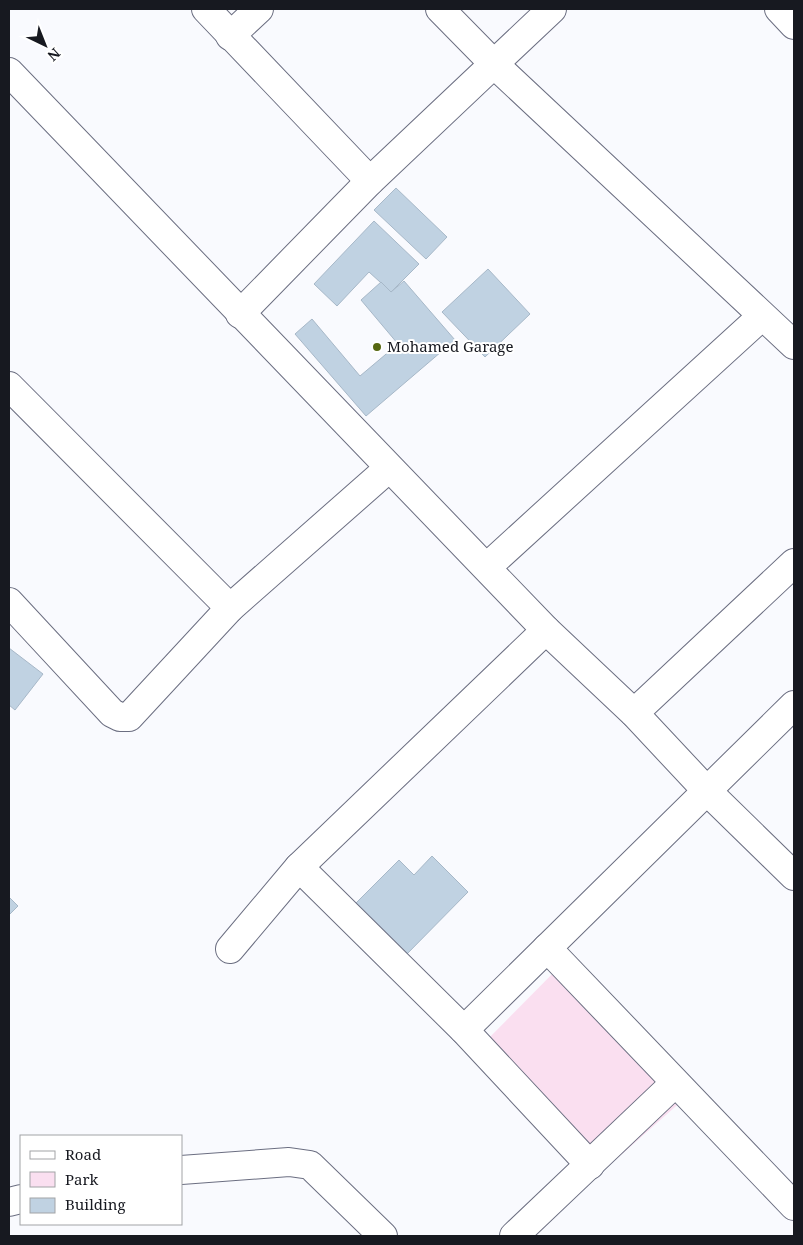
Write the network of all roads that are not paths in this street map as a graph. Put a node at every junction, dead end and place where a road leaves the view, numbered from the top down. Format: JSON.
{"nodes":[{"id":1,"x":206,"y":9,"type":"edge"},
{"id":2,"x":258,"y":9,"type":"edge"},
{"id":3,"x":440,"y":9,"type":"edge"},
{"id":4,"x":552,"y":9,"type":"edge"},
{"id":5,"x":779,"y":9,"type":"edge"},
{"id":6,"x":794,"y":25,"type":"edge"},
{"id":7,"x":230,"y":36,"type":"junction"},
{"id":8,"x":494,"y":64,"type":"junction"},
{"id":9,"x":9,"y":72,"type":"edge"},
{"id":10,"x":370,"y":181,"type":"junction"},
{"id":11,"x":240,"y":314,"type":"junction"},
{"id":12,"x":762,"y":316,"type":"junction"},
{"id":13,"x":794,"y":346,"type":"edge"},
{"id":14,"x":9,"y":386,"type":"edge"},
{"id":15,"x":389,"y":468,"type":"junction"},
{"id":16,"x":794,"y":563,"type":"edge"},
{"id":17,"x":487,"y":567,"type":"junction"},
{"id":18,"x":9,"y":602,"type":"edge"},
{"id":19,"x":230,"y":608,"type":"junction"},
{"id":20,"x":546,"y":630,"type":"junction"},
{"id":21,"x":794,"y":705,"type":"edge"},
{"id":22,"x":634,"y":713,"type":"junction"},
{"id":23,"x":707,"y":791,"type":"junction"},
{"id":24,"x":300,"y":867,"type":"junction"},
{"id":25,"x":794,"y":876,"type":"edge"},
{"id":26,"x":547,"y":948,"type":"junction"},
{"id":27,"x":230,"y":949,"type":"dead end"},
{"id":28,"x":464,"y":1030,"type":"junction"},
{"id":29,"x":675,"y":1082,"type":"junction"},
{"id":30,"x":590,"y":1165,"type":"junction"},
{"id":31,"x":182,"y":1170,"type":"edge"},
{"id":32,"x":794,"y":1206,"type":"edge"},
{"id":33,"x":383,"y":1236,"type":"edge"},
{"id":34,"x":514,"y":1236,"type":"edge"}],
"edges":[{"from":1,"to":7,"type":"street"},
{"from":2,"to":7,"type":"street"},
{"from":3,"to":8,"type":"street"},
{"from":4,"to":8,"type":"street"},
{"from":5,"to":6,"type":"street"},
{"from":7,"to":10,"type":"street"},
{"from":8,"to":10,"type":"street"},
{"from":8,"to":12,"type":"street"},
{"from":9,"to":11,"type":"street"},
{"from":10,"to":11,"type":"street"},
{"from":11,"to":15,"type":"street"},
{"from":12,"to":13,"type":"street"},
{"from":12,"to":17,"type":"street"},
{"from":14,"to":19,"type":"street"},
{"from":15,"to":17,"type":"street"},
{"from":15,"to":19,"type":"street"},
{"from":16,"to":22,"type":"street"},
{"from":17,"to":20,"type":"street"},
{"from":18,"to":19,"type":"street"},
{"from":20,"to":22,"type":"street"},
{"from":20,"to":24,"type":"street"},
{"from":21,"to":23,"type":"street"},
{"from":22,"to":23,"type":"street"},
{"from":23,"to":25,"type":"street"},
{"from":23,"to":26,"type":"street"},
{"from":24,"to":27,"type":"street"},
{"from":24,"to":28,"type":"street"},
{"from":26,"to":28,"type":"street"},
{"from":26,"to":29,"type":"street"},
{"from":28,"to":30,"type":"street"},
{"from":29,"to":30,"type":"street"},
{"from":29,"to":32,"type":"street"},
{"from":30,"to":34,"type":"street"},
{"from":31,"to":33,"type":"street"}]}
